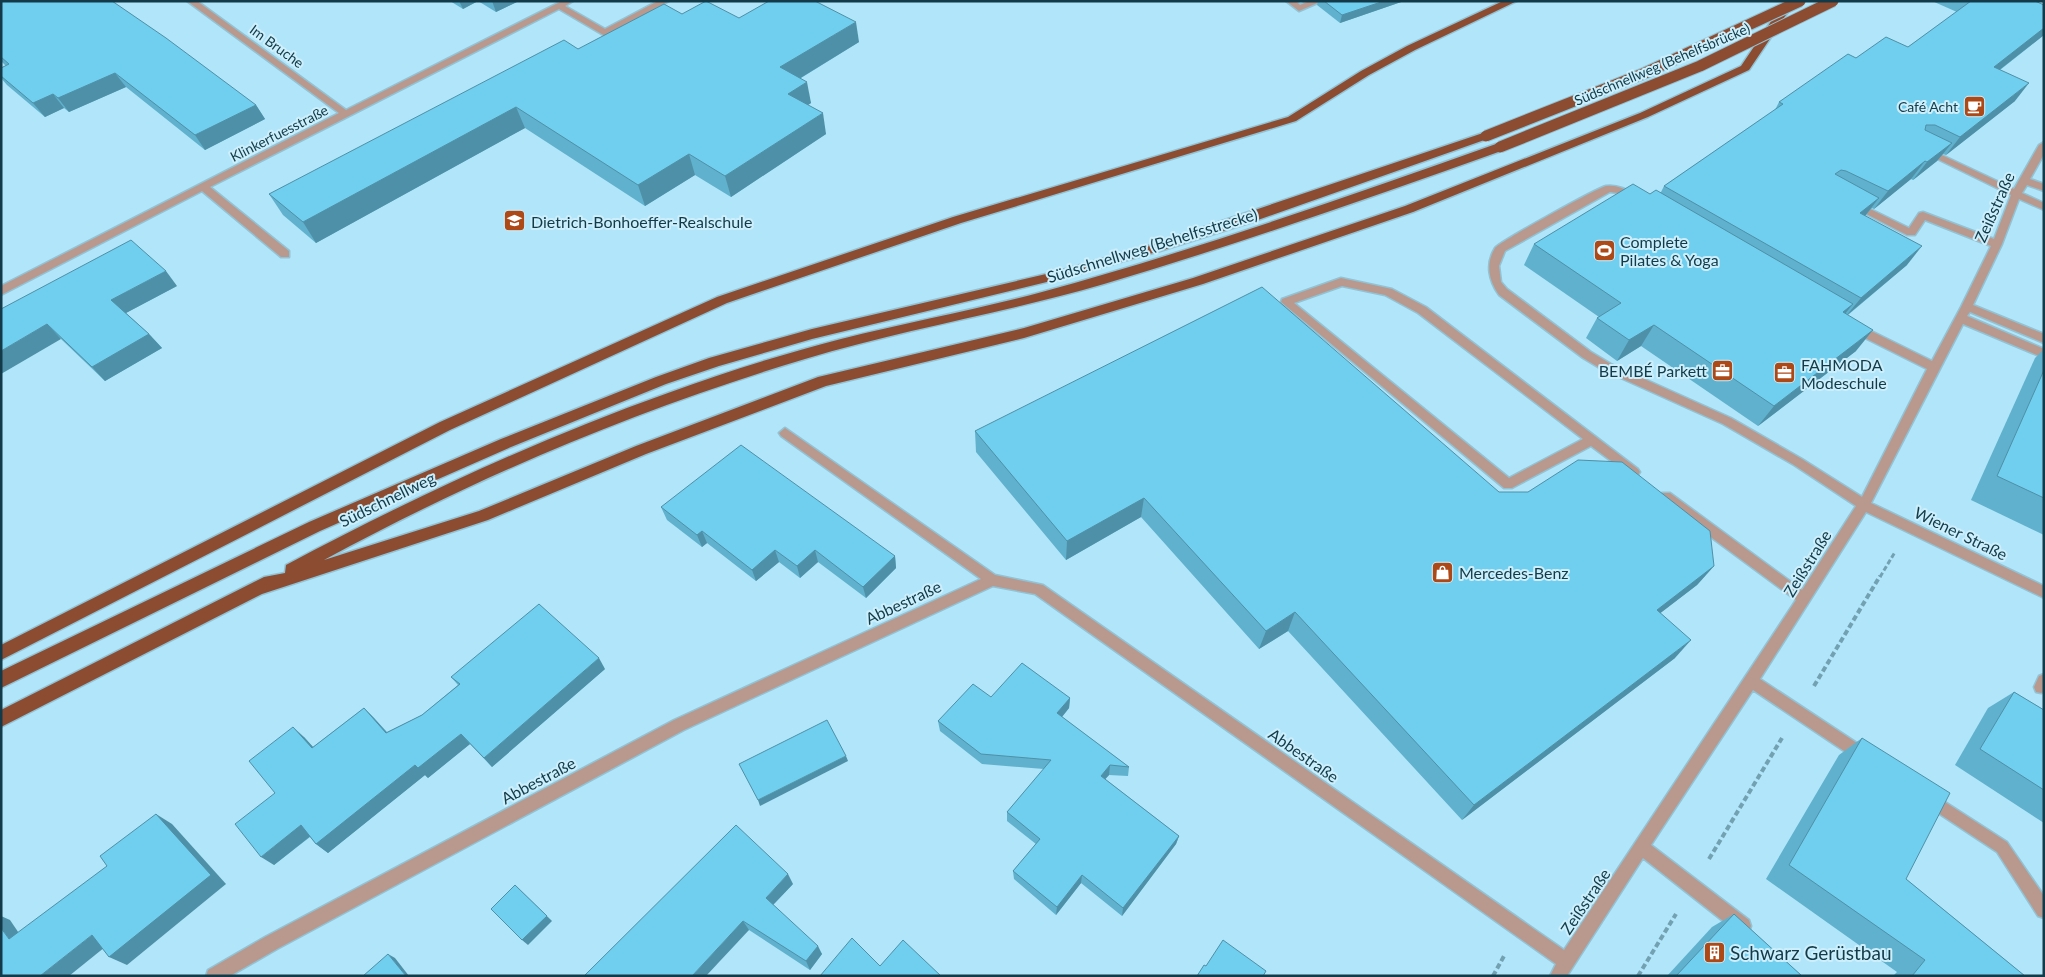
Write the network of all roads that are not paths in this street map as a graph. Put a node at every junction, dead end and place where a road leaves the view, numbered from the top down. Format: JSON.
{"nodes":[{"id":1,"x":191,"y":1,"type":"edge"},
{"id":2,"x":569,"y":1,"type":"edge"},
{"id":3,"x":665,"y":1,"type":"edge"},
{"id":4,"x":1290,"y":1,"type":"edge"},
{"id":5,"x":1318,"y":1,"type":"edge"},
{"id":6,"x":1512,"y":1,"type":"edge"},
{"id":7,"x":1794,"y":1,"type":"edge"},
{"id":8,"x":1800,"y":1,"type":"edge"},
{"id":9,"x":1833,"y":1,"type":"edge"},
{"id":10,"x":559,"y":6,"type":"junction"},
{"id":11,"x":346,"y":114,"type":"junction"},
{"id":12,"x":1486,"y":136,"type":"joint"},
{"id":13,"x":2044,"y":145,"type":"edge"},
{"id":14,"x":1500,"y":147,"type":"joint"},
{"id":15,"x":1917,"y":147,"type":"edge"},
{"id":16,"x":2025,"y":181,"type":"junction"},
{"id":17,"x":203,"y":186,"type":"junction"},
{"id":18,"x":2044,"y":188,"type":"edge"},
{"id":19,"x":2016,"y":195,"type":"junction"},
{"id":20,"x":1845,"y":201,"type":"edge"},
{"id":21,"x":1643,"y":203,"type":"edge"},
{"id":22,"x":2044,"y":206,"type":"edge"},
{"id":23,"x":1998,"y":244,"type":"junction"},
{"id":24,"x":285,"y":254,"type":"dead end"},
{"id":25,"x":1,"y":291,"type":"edge"},
{"id":26,"x":1964,"y":313,"type":"junction"},
{"id":27,"x":1848,"y":324,"type":"edge"},
{"id":28,"x":796,"y":339,"type":"joint"},
{"id":29,"x":2044,"y":339,"type":"edge"},
{"id":30,"x":807,"y":353,"type":"joint"},
{"id":31,"x":2044,"y":354,"type":"edge"},
{"id":32,"x":1934,"y":367,"type":"junction"},
{"id":33,"x":785,"y":433,"type":"dead end"},
{"id":34,"x":1592,"y":440,"type":"junction"},
{"id":35,"x":1864,"y":505,"type":"junction"},
{"id":36,"x":992,"y":580,"type":"junction"},
{"id":37,"x":262,"y":587,"type":"junction"},
{"id":38,"x":2044,"y":592,"type":"edge"},
{"id":39,"x":1805,"y":599,"type":"junction"},
{"id":40,"x":1,"y":653,"type":"edge"},
{"id":41,"x":1,"y":680,"type":"edge"},
{"id":42,"x":1751,"y":681,"type":"junction"},
{"id":43,"x":1,"y":719,"type":"edge"},
{"id":44,"x":1880,"y":766,"type":"edge"},
{"id":45,"x":1912,"y":788,"type":"edge"},
{"id":46,"x":1642,"y":848,"type":"junction"},
{"id":47,"x":2044,"y":910,"type":"edge"},
{"id":48,"x":1755,"y":936,"type":"edge"},
{"id":49,"x":1566,"y":961,"type":"junction"},
{"id":50,"x":214,"y":976,"type":"edge"},
{"id":51,"x":1558,"y":976,"type":"edge"}],
"edges":[{"from":1,"to":11,"type":"street","name":"Im Bruche"},
{"from":2,"to":10,"type":"street","name":"Klinkerfuesstraße"},
{"from":3,"to":10,"type":"street"},
{"from":4,"to":5,"type":"street"},
{"from":6,"to":40,"type":"highway"},
{"from":7,"to":37,"type":"highway"},
{"from":8,"to":12,"type":"highway","name":"Südschnellweg (Behelfsbrücke)","bridge":true},
{"from":9,"to":14,"type":"highway","name":"Südschnellweg (Behelfsbrücke)","bridge":true},
{"from":10,"to":11,"type":"street","name":"Klinkerfuesstraße"},
{"from":11,"to":17,"type":"street","name":"Klinkerfuesstraße"},
{"from":12,"to":28,"type":"highway","name":"Südschnellweg (Behelfsstrecke)"},
{"from":13,"to":16,"type":"street","name":"Zeißstraße"},
{"from":14,"to":30,"type":"highway","name":"Südschnellweg (Behelfsstrecke)"},
{"from":15,"to":19,"type":"street"},
{"from":16,"to":18,"type":"street"},
{"from":16,"to":19,"type":"street","name":"Zeißstraße"},
{"from":17,"to":24,"type":"street"},
{"from":17,"to":25,"type":"street","name":"Klinkerfuesstraße"},
{"from":19,"to":22,"type":"street"},
{"from":19,"to":23,"type":"street","name":"Zeißstraße"},
{"from":20,"to":23,"type":"street"},
{"from":21,"to":35,"type":"street","name":"Wiener Straße"},
{"from":23,"to":26,"type":"street","name":"Zeißstraße"},
{"from":26,"to":29,"type":"street"},
{"from":26,"to":31,"type":"street"},
{"from":26,"to":32,"type":"street","name":"Zeißstraße"},
{"from":27,"to":32,"type":"street"},
{"from":28,"to":41,"type":"highway","name":"Südschnellweg"},
{"from":30,"to":37,"type":"highway","name":"Südschnellweg"},
{"from":32,"to":35,"type":"street","name":"Zeißstraße"},
{"from":33,"to":36,"type":"street"},
{"from":34,"to":34,"type":"street"},
{"from":34,"to":39,"type":"street"},
{"from":35,"to":38,"type":"street","name":"Wiener Straße"},
{"from":35,"to":39,"type":"street","name":"Zeißstraße"},
{"from":36,"to":49,"type":"street","name":"Abbestraße"},
{"from":36,"to":50,"type":"street","name":"Abbestraße"},
{"from":37,"to":43,"type":"highway","name":"Südschnellweg"},
{"from":39,"to":42,"type":"street","name":"Zeißstraße"},
{"from":42,"to":44,"type":"street"},
{"from":42,"to":46,"type":"street","name":"Zeißstraße"},
{"from":45,"to":47,"type":"street"},
{"from":46,"to":48,"type":"street"},
{"from":46,"to":49,"type":"street","name":"Zeißstraße"},
{"from":49,"to":51,"type":"street","name":"Zeißstraße"}]}
